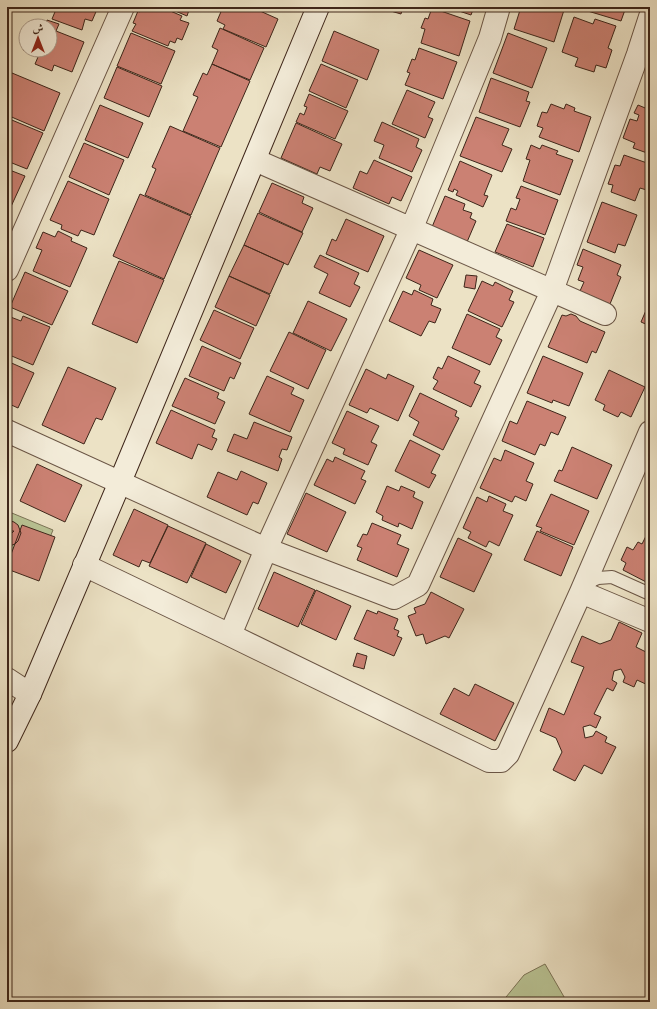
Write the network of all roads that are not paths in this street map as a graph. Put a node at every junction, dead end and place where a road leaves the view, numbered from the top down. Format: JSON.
{"nodes":[{"id":1,"x":123,"y":7,"type":"edge"},
{"id":2,"x":318,"y":7,"type":"edge"},
{"id":3,"x":500,"y":7,"type":"edge"},
{"id":4,"x":650,"y":17,"type":"edge"},
{"id":5,"x":255,"y":160,"type":"junction"},
{"id":6,"x":411,"y":230,"type":"junction"},
{"id":7,"x":7,"y":270,"type":"edge"},
{"id":8,"x":552,"y":291,"type":"junction"},
{"id":9,"x":605,"y":314,"type":"dead end"},
{"id":10,"x":7,"y":430,"type":"edge"},
{"id":11,"x":650,"y":432,"type":"edge"},
{"id":12,"x":120,"y":482,"type":"junction"},
{"id":13,"x":266,"y":549,"type":"junction"},
{"id":14,"x":84,"y":565,"type":"junction"},
{"id":15,"x":583,"y":588,"type":"junction"},
{"id":16,"x":650,"y":594,"type":"edge"},
{"id":17,"x":650,"y":621,"type":"edge"},
{"id":18,"x":230,"y":634,"type":"junction"},
{"id":19,"x":7,"y":679,"type":"edge"},
{"id":20,"x":30,"y":694,"type":"junction"},
{"id":21,"x":7,"y":741,"type":"edge"}],
"edges":[{"from":1,"to":7,"type":"street"},
{"from":2,"to":5,"type":"street"},
{"from":3,"to":6,"type":"street"},
{"from":4,"to":8,"type":"street"},
{"from":5,"to":6,"type":"street"},
{"from":5,"to":12,"type":"street"},
{"from":6,"to":8,"type":"street"},
{"from":6,"to":13,"type":"street"},
{"from":8,"to":9,"type":"street"},
{"from":8,"to":13,"type":"street"},
{"from":10,"to":12,"type":"street"},
{"from":11,"to":15,"type":"street"},
{"from":12,"to":13,"type":"street"},
{"from":12,"to":14,"type":"street"},
{"from":13,"to":18,"type":"street"},
{"from":14,"to":18,"type":"street"},
{"from":14,"to":20,"type":"street"},
{"from":15,"to":16,"type":"lane"},
{"from":15,"to":17,"type":"street"},
{"from":15,"to":18,"type":"street"},
{"from":19,"to":20,"type":"street"},
{"from":20,"to":21,"type":"street"}]}
